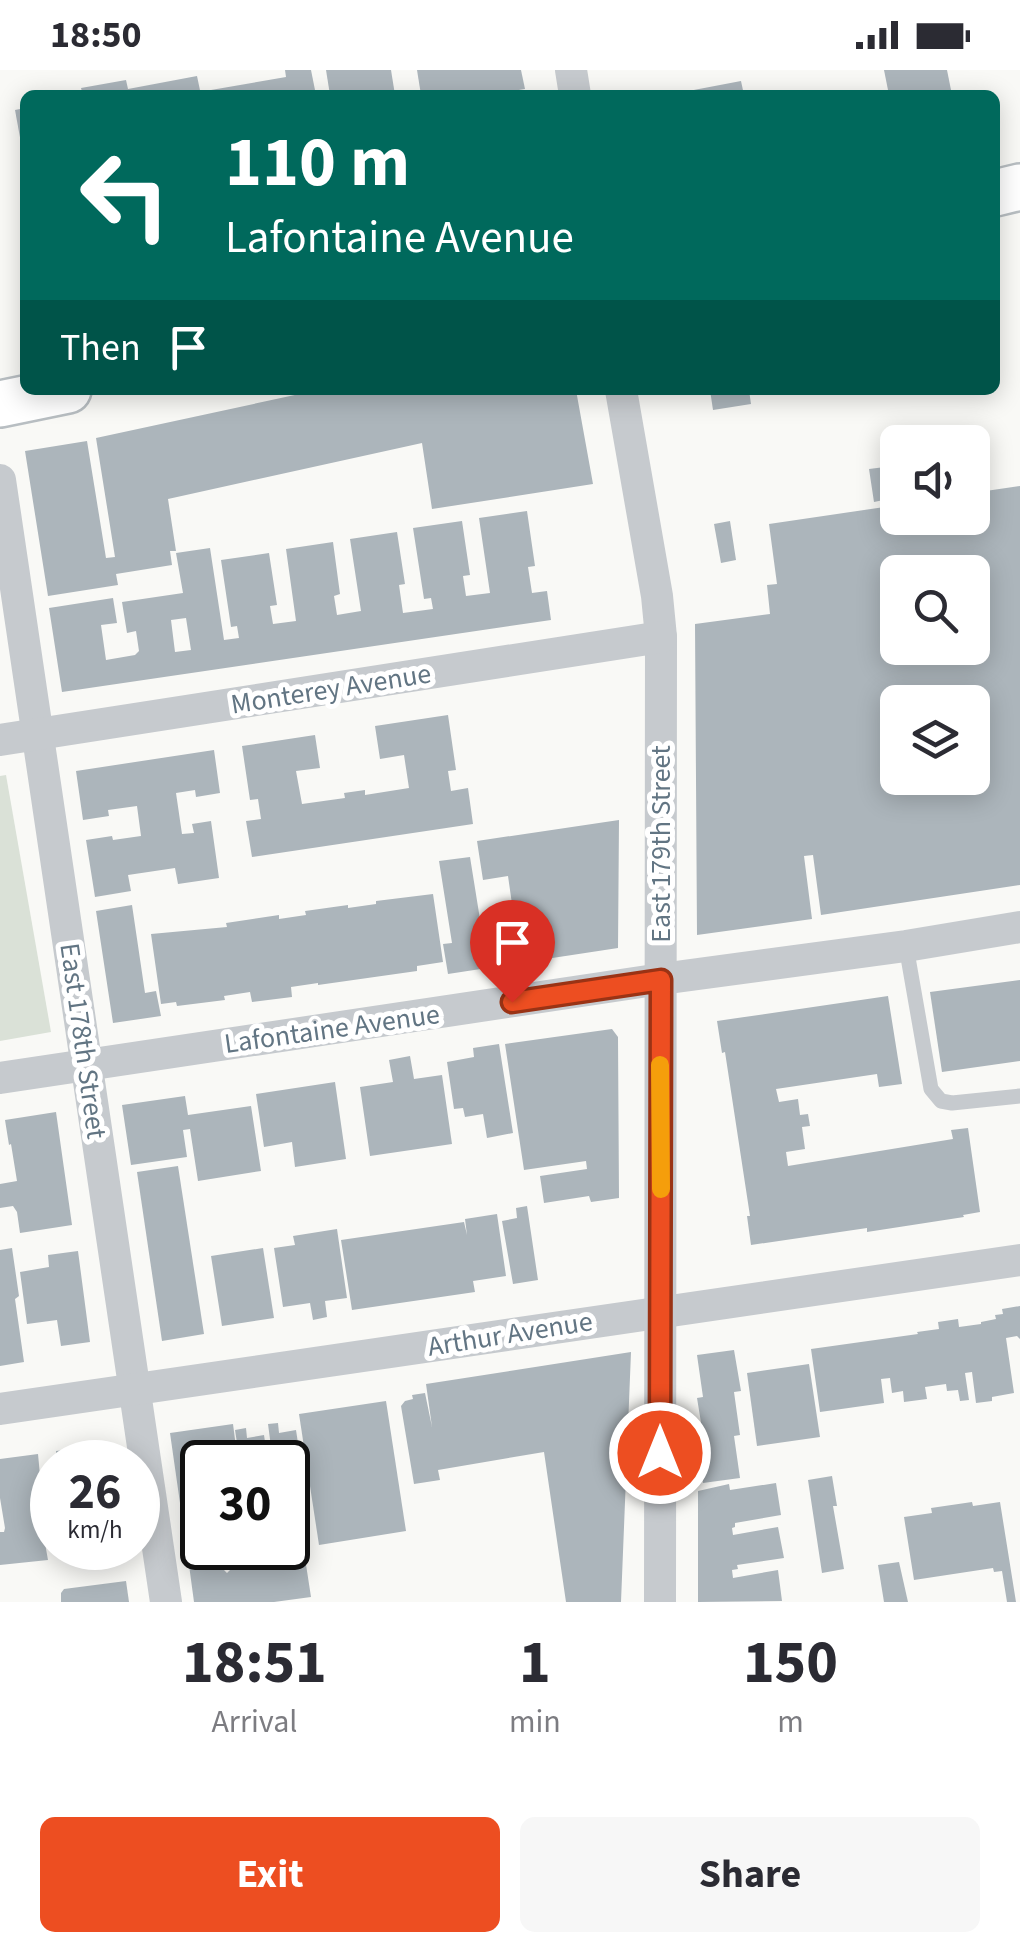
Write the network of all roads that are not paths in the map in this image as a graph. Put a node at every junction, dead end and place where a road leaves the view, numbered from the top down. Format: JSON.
{"nodes":[{"id":1,"x":44,"y":395,"type":"edge"},
{"id":2,"x":622,"y":395,"type":"edge"},
{"id":3,"x":0,"y":404,"type":"edge"},
{"id":4,"x":0,"y":480,"type":"edge"},
{"id":5,"x":661,"y":638,"type":"junction"},
{"id":6,"x":39,"y":734,"type":"junction"},
{"id":7,"x":0,"y":740,"type":"edge"},
{"id":8,"x":1020,"y":927,"type":"edge"},
{"id":9,"x":906,"y":946,"type":"junction"},
{"id":10,"x":661,"y":980,"type":"junction"},
{"id":11,"x":87,"y":1065,"type":"junction"},
{"id":12,"x":0,"y":1078,"type":"edge"},
{"id":13,"x":1020,"y":1096,"type":"edge"},
{"id":14,"x":1020,"y":1260,"type":"edge"},
{"id":15,"x":662,"y":1311,"type":"junction"},
{"id":16,"x":134,"y":1391,"type":"junction"},
{"id":17,"x":0,"y":1409,"type":"edge"},
{"id":18,"x":166,"y":1602,"type":"edge"},
{"id":19,"x":660,"y":1602,"type":"edge"}],
"edges":[{"from":1,"to":3,"type":"main road"},
{"from":2,"to":5,"type":"street","name":"East 179th Street"},
{"from":4,"to":6,"type":"street","name":"East 178th Street"},
{"from":5,"to":6,"type":"street","name":"Monterey Avenue"},
{"from":5,"to":10,"type":"street","name":"East 179th Street"},
{"from":6,"to":7,"type":"street","name":"Monterey Avenue"},
{"from":6,"to":11,"type":"street","name":"East 178th Street"},
{"from":8,"to":9,"type":"street","name":"Lafontaine Avenue"},
{"from":9,"to":10,"type":"street","name":"Lafontaine Avenue"},
{"from":9,"to":13,"type":"lane"},
{"from":10,"to":11,"type":"street","name":"Lafontaine Avenue"},
{"from":10,"to":15,"type":"street","name":"East 179th Street"},
{"from":11,"to":12,"type":"street","name":"Lafontaine Avenue"},
{"from":11,"to":16,"type":"street","name":"East 178th Street"},
{"from":14,"to":15,"type":"street","name":"Arthur Avenue"},
{"from":15,"to":16,"type":"street","name":"Arthur Avenue"},
{"from":15,"to":19,"type":"street","name":"East 179th Street"},
{"from":16,"to":17,"type":"street","name":"Arthur Avenue"},
{"from":16,"to":18,"type":"street","name":"East 178th Street"}]}
